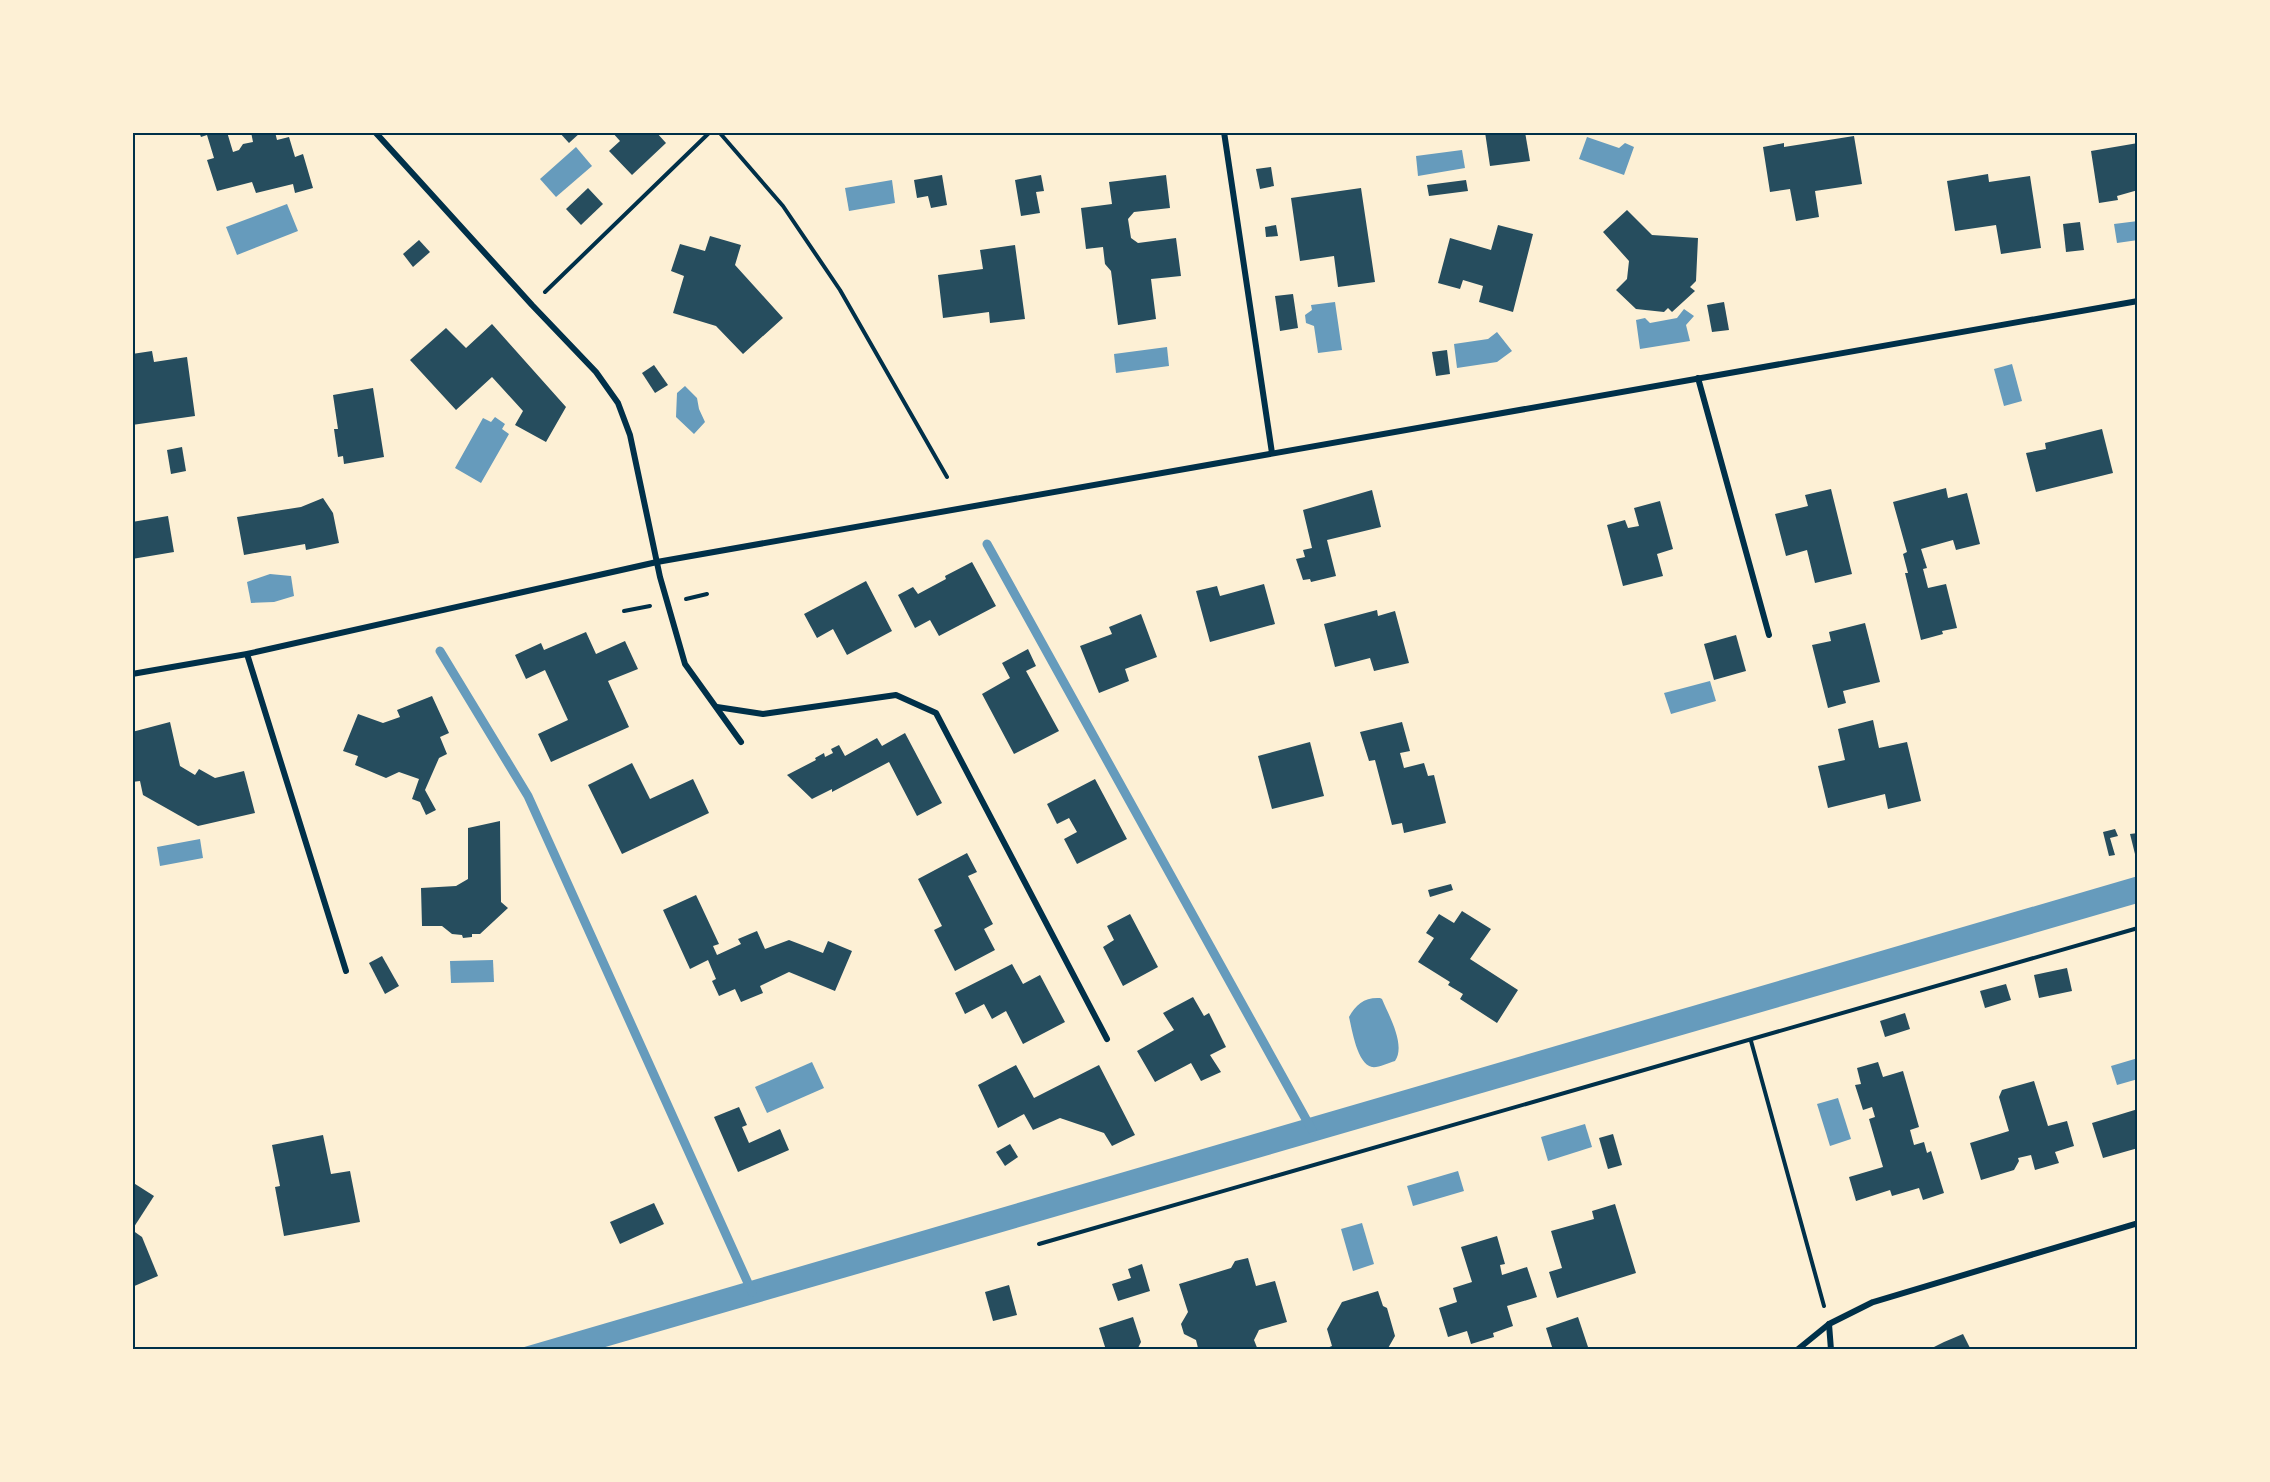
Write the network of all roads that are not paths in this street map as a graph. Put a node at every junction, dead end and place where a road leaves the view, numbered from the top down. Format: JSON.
{"nodes":[{"id":1,"x":375,"y":132,"type":"edge"},
{"id":2,"x":1224,"y":132,"type":"edge"},
{"id":3,"x":2138,"y":301,"type":"edge"},
{"id":4,"x":1698,"y":378,"type":"junction"},
{"id":5,"x":1272,"y":453,"type":"junction"},
{"id":6,"x":657,"y":562,"type":"junction"},
{"id":7,"x":1769,"y":635,"type":"dead end"},
{"id":8,"x":247,"y":654,"type":"junction"},
{"id":9,"x":132,"y":674,"type":"edge"},
{"id":10,"x":717,"y":707,"type":"junction"},
{"id":11,"x":741,"y":742,"type":"dead end"},
{"id":12,"x":346,"y":972,"type":"dead end"},
{"id":13,"x":1107,"y":1040,"type":"dead end"},
{"id":14,"x":2138,"y":1223,"type":"edge"},
{"id":15,"x":1829,"y":1324,"type":"junction"},
{"id":16,"x":1797,"y":1350,"type":"edge"},
{"id":17,"x":1831,"y":1350,"type":"edge"}],
"edges":[{"from":1,"to":6,"type":"street"},
{"from":2,"to":5,"type":"street"},
{"from":3,"to":4,"type":"street"},
{"from":4,"to":5,"type":"street"},
{"from":4,"to":7,"type":"street"},
{"from":5,"to":6,"type":"street"},
{"from":6,"to":8,"type":"street"},
{"from":6,"to":10,"type":"street"},
{"from":8,"to":9,"type":"street"},
{"from":8,"to":12,"type":"street"},
{"from":10,"to":11,"type":"street"},
{"from":10,"to":13,"type":"street"},
{"from":14,"to":15,"type":"street"},
{"from":15,"to":16,"type":"street"},
{"from":15,"to":17,"type":"street"}]}
